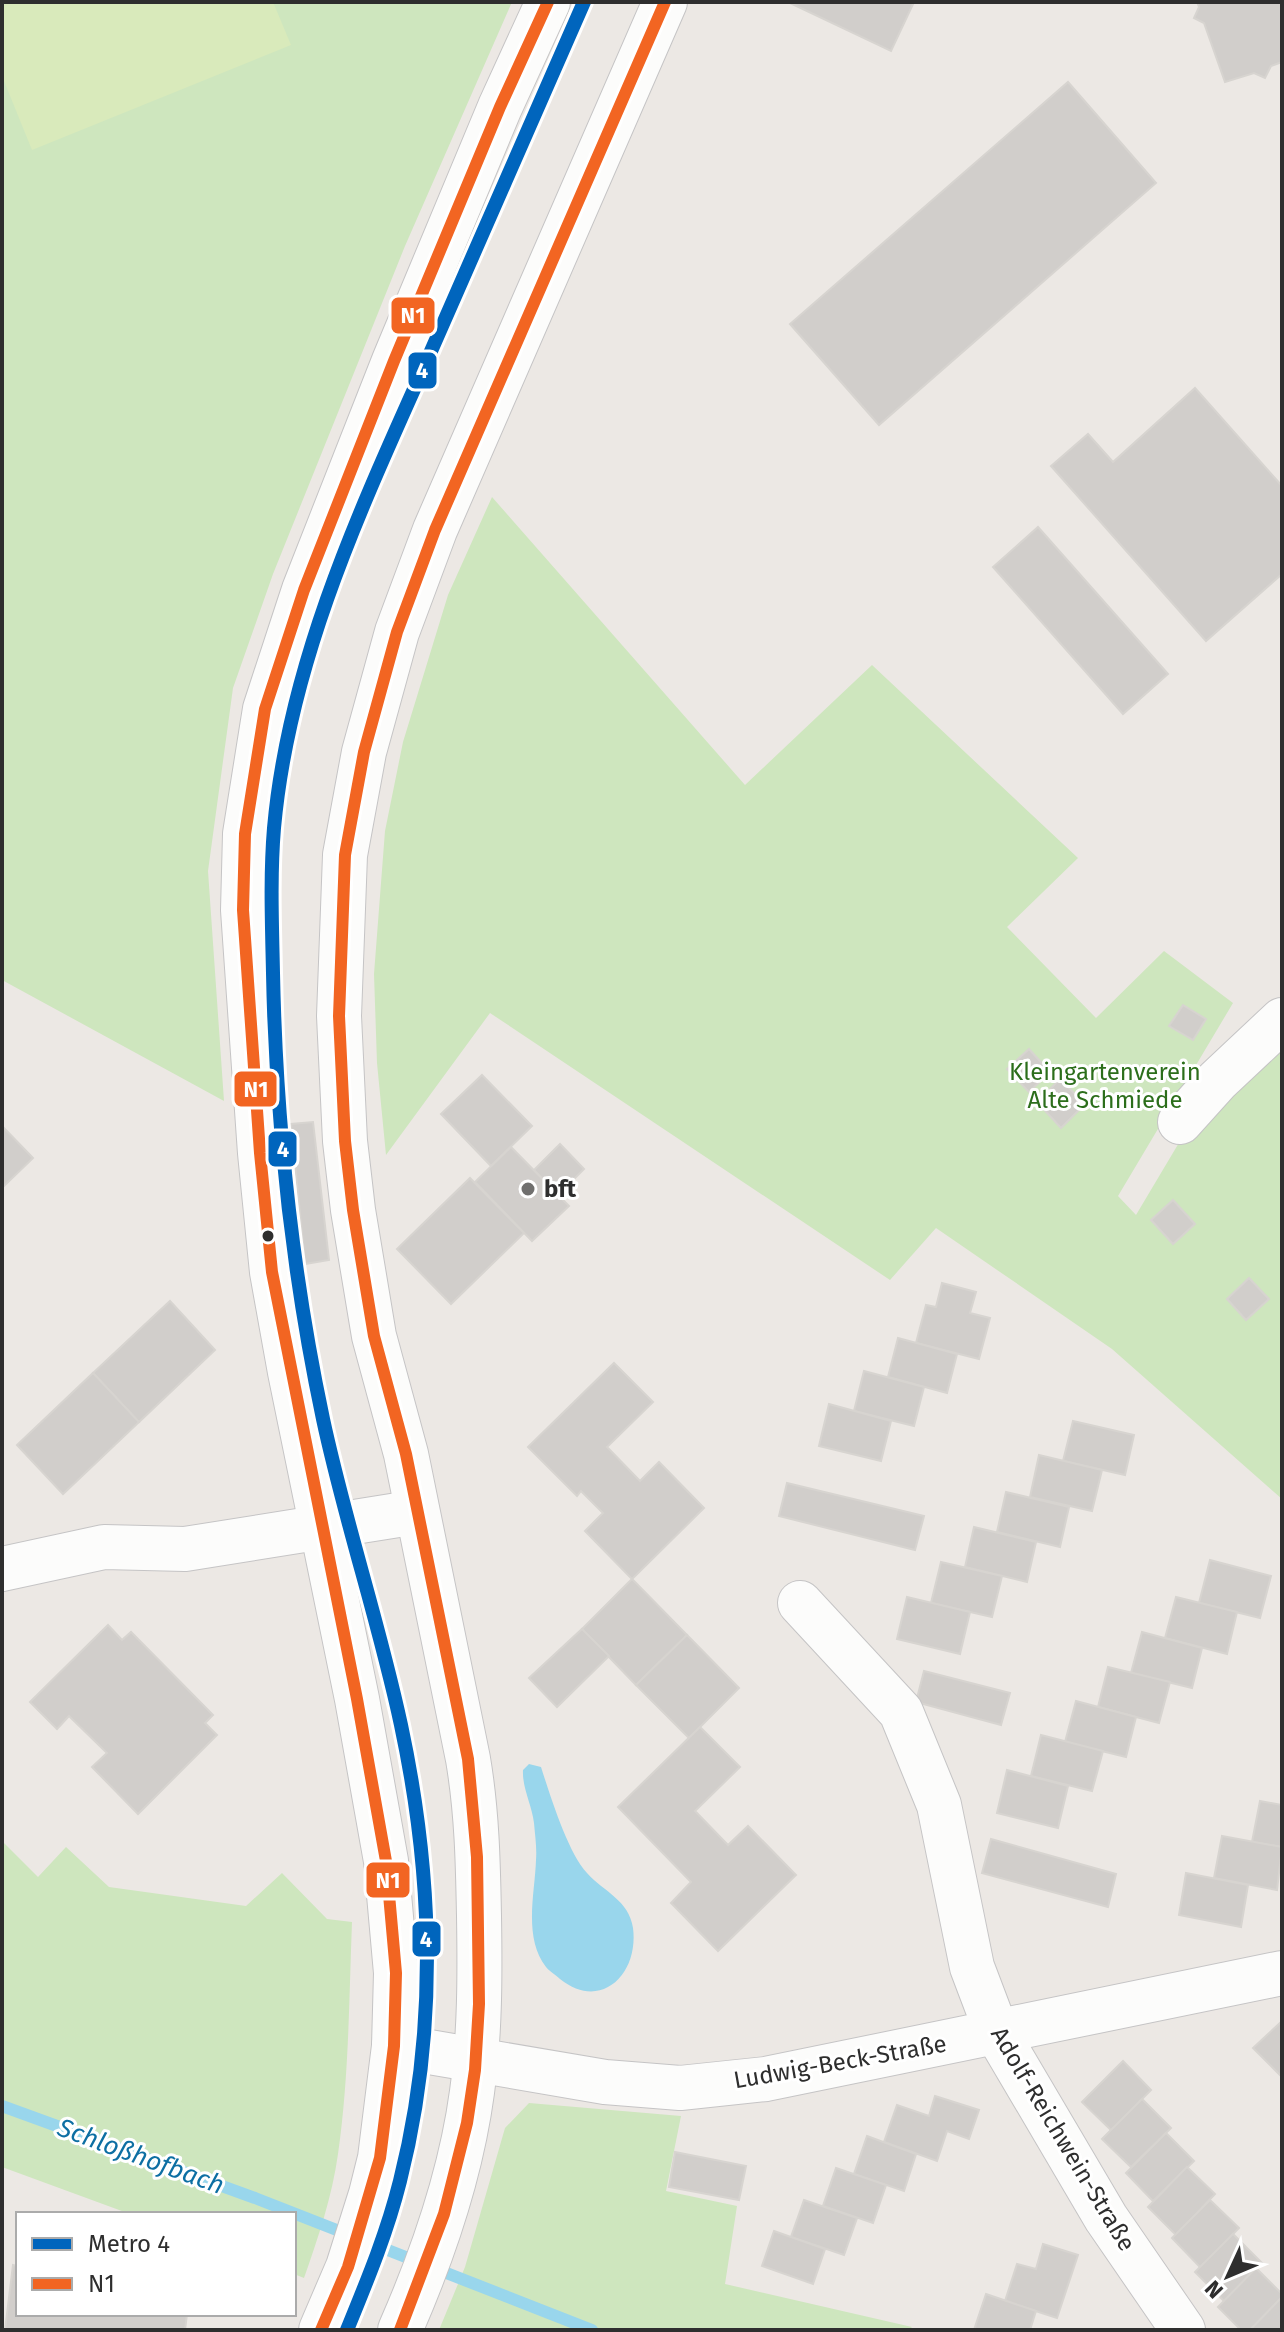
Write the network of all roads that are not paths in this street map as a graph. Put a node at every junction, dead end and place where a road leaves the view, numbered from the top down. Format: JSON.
{"nodes":[{"id":1,"x":548,"y":2,"type":"edge"},
{"id":2,"x":665,"y":2,"type":"edge"},
{"id":3,"x":1282,"y":1020,"type":"edge"},
{"id":4,"x":1180,"y":1122,"type":"dead end"},
{"id":5,"x":417,"y":1512,"type":"junction"},
{"id":6,"x":321,"y":1527,"type":"junction"},
{"id":7,"x":2,"y":1569,"type":"edge"},
{"id":8,"x":800,"y":1603,"type":"dead end"},
{"id":9,"x":1282,"y":1973,"type":"edge"},
{"id":10,"x":997,"y":2033,"type":"junction"},
{"id":11,"x":392,"y":2060,"type":"junction"},
{"id":12,"x":474,"y":2077,"type":"junction"},
{"id":13,"x":326,"y":2320,"type":"edge"},
{"id":14,"x":400,"y":2330,"type":"edge"},
{"id":15,"x":1183,"y":2330,"type":"edge"}],
"edges":[{"from":1,"to":6,"type":"street"},
{"from":2,"to":5,"type":"street"},
{"from":3,"to":4,"type":"street"},
{"from":5,"to":6,"type":"street"},
{"from":5,"to":12,"type":"street"},
{"from":6,"to":7,"type":"street"},
{"from":6,"to":11,"type":"street"},
{"from":8,"to":10,"type":"street","name":"Adolf-Reichwein-Straße"},
{"from":9,"to":10,"type":"street","name":"Ludwig-Beck-Straße"},
{"from":10,"to":12,"type":"street","name":"Ludwig-Beck-Straße"},
{"from":10,"to":15,"type":"street","name":"Adolf-Reichwein-Straße"},
{"from":11,"to":12,"type":"street","name":"Ludwig-Beck-Straße"},
{"from":11,"to":13,"type":"street"},
{"from":12,"to":14,"type":"street"}]}
